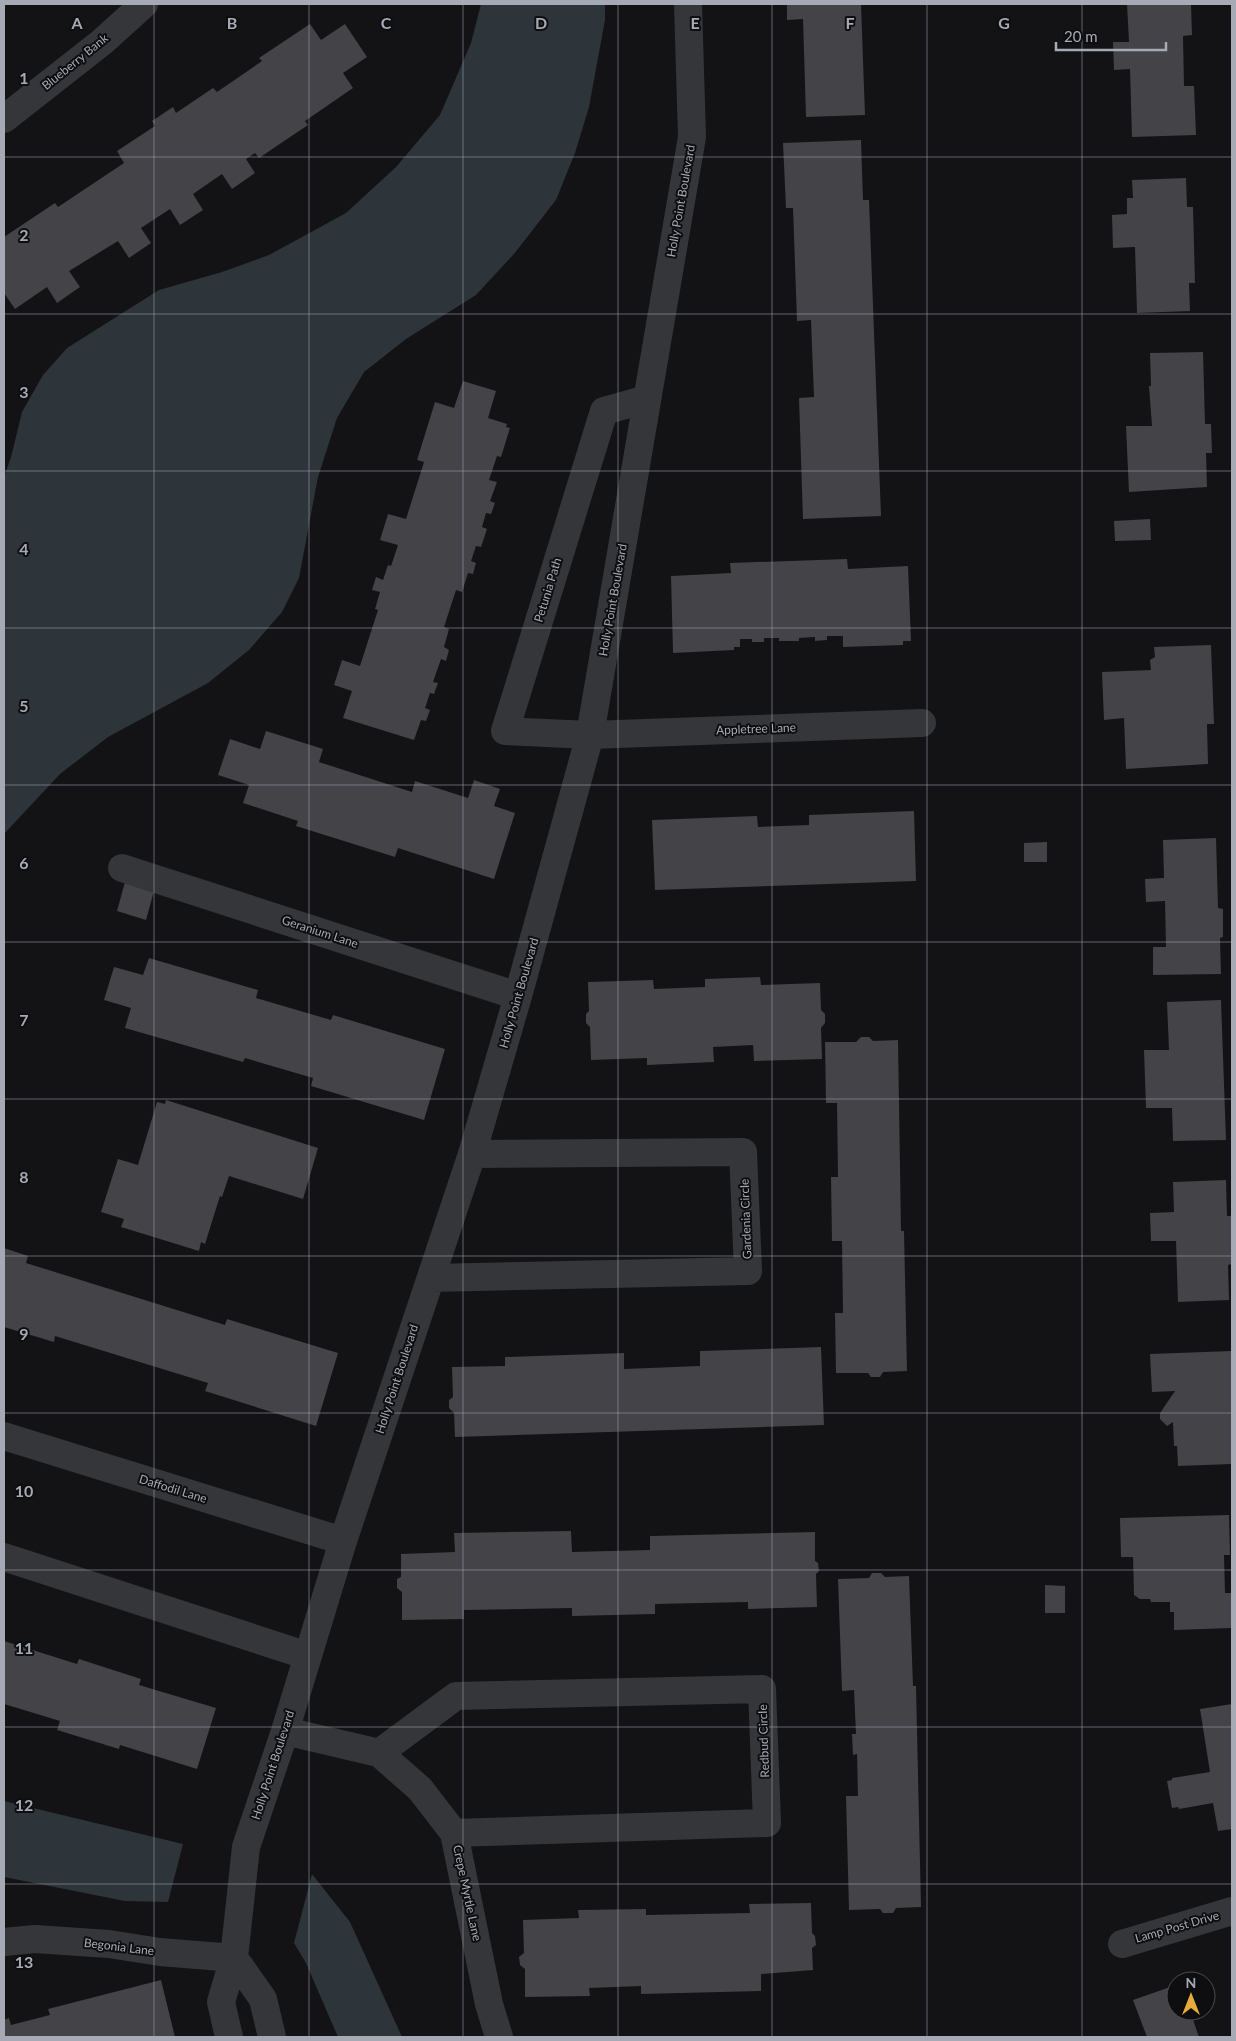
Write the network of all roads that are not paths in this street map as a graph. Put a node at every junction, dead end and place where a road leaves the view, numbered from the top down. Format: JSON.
{"nodes":[{"id":1,"x":144,"y":4,"type":"edge"},
{"id":2,"x":688,"y":4,"type":"edge"},
{"id":3,"x":4,"y":119,"type":"edge"},
{"id":4,"x":647,"y":399,"type":"junction"},
{"id":5,"x":922,"y":723,"type":"dead end"},
{"id":6,"x":590,"y":735,"type":"junction"},
{"id":7,"x":122,"y":868,"type":"dead end"},
{"id":8,"x":518,"y":996,"type":"junction"},
{"id":9,"x":472,"y":1154,"type":"junction"},
{"id":10,"x":431,"y":1278,"type":"junction"},
{"id":11,"x":4,"y":1436,"type":"edge"},
{"id":12,"x":343,"y":1541,"type":"junction"},
{"id":13,"x":4,"y":1557,"type":"edge"},
{"id":14,"x":308,"y":1656,"type":"junction"},
{"id":15,"x":286,"y":1731,"type":"junction"},
{"id":16,"x":379,"y":1753,"type":"junction"},
{"id":17,"x":454,"y":1833,"type":"junction"},
{"id":18,"x":1232,"y":1911,"type":"edge"},
{"id":19,"x":4,"y":1942,"type":"edge"},
{"id":20,"x":1122,"y":1944,"type":"dead end"},
{"id":21,"x":234,"y":1958,"type":"junction"},
{"id":22,"x":229,"y":2037,"type":"edge"},
{"id":23,"x":272,"y":2037,"type":"edge"},
{"id":24,"x":499,"y":2037,"type":"edge"}],
"edges":[{"from":1,"to":3,"type":"street","name":"Blueberry Bank"},
{"from":2,"to":4,"type":"street","name":"Holly Point Boulevard"},
{"from":4,"to":6,"type":"street","name":"Holly Point Boulevard"},
{"from":4,"to":6,"type":"street","name":"Petunia Path"},
{"from":5,"to":6,"type":"street","name":"Appletree Lane"},
{"from":6,"to":8,"type":"street","name":"Holly Point Boulevard"},
{"from":7,"to":8,"type":"street","name":"Geranium Lane"},
{"from":8,"to":9,"type":"street","name":"Holly Point Boulevard"},
{"from":9,"to":10,"type":"street","name":"Holly Point Boulevard"},
{"from":9,"to":10,"type":"street","name":"Gardenia Circle"},
{"from":10,"to":12,"type":"street","name":"Holly Point Boulevard"},
{"from":11,"to":12,"type":"street","name":"Daffodil Lane"},
{"from":12,"to":14,"type":"street","name":"Holly Point Boulevard"},
{"from":13,"to":14,"type":"street"},
{"from":14,"to":15,"type":"street","name":"Holly Point Boulevard"},
{"from":15,"to":16,"type":"street","name":"Crepe Myrtle Lane"},
{"from":15,"to":21,"type":"street","name":"Holly Point Boulevard"},
{"from":16,"to":17,"type":"street","name":"Crepe Myrtle Lane"},
{"from":16,"to":17,"type":"street","name":"Redbud Circle"},
{"from":17,"to":24,"type":"street","name":"Crepe Myrtle Lane"},
{"from":18,"to":20,"type":"street","name":"Lamp Post Drive"},
{"from":19,"to":21,"type":"street","name":"Begonia Lane"},
{"from":21,"to":22,"type":"street","name":"Holly Point Boulevard"},
{"from":21,"to":23,"type":"street"}]}
